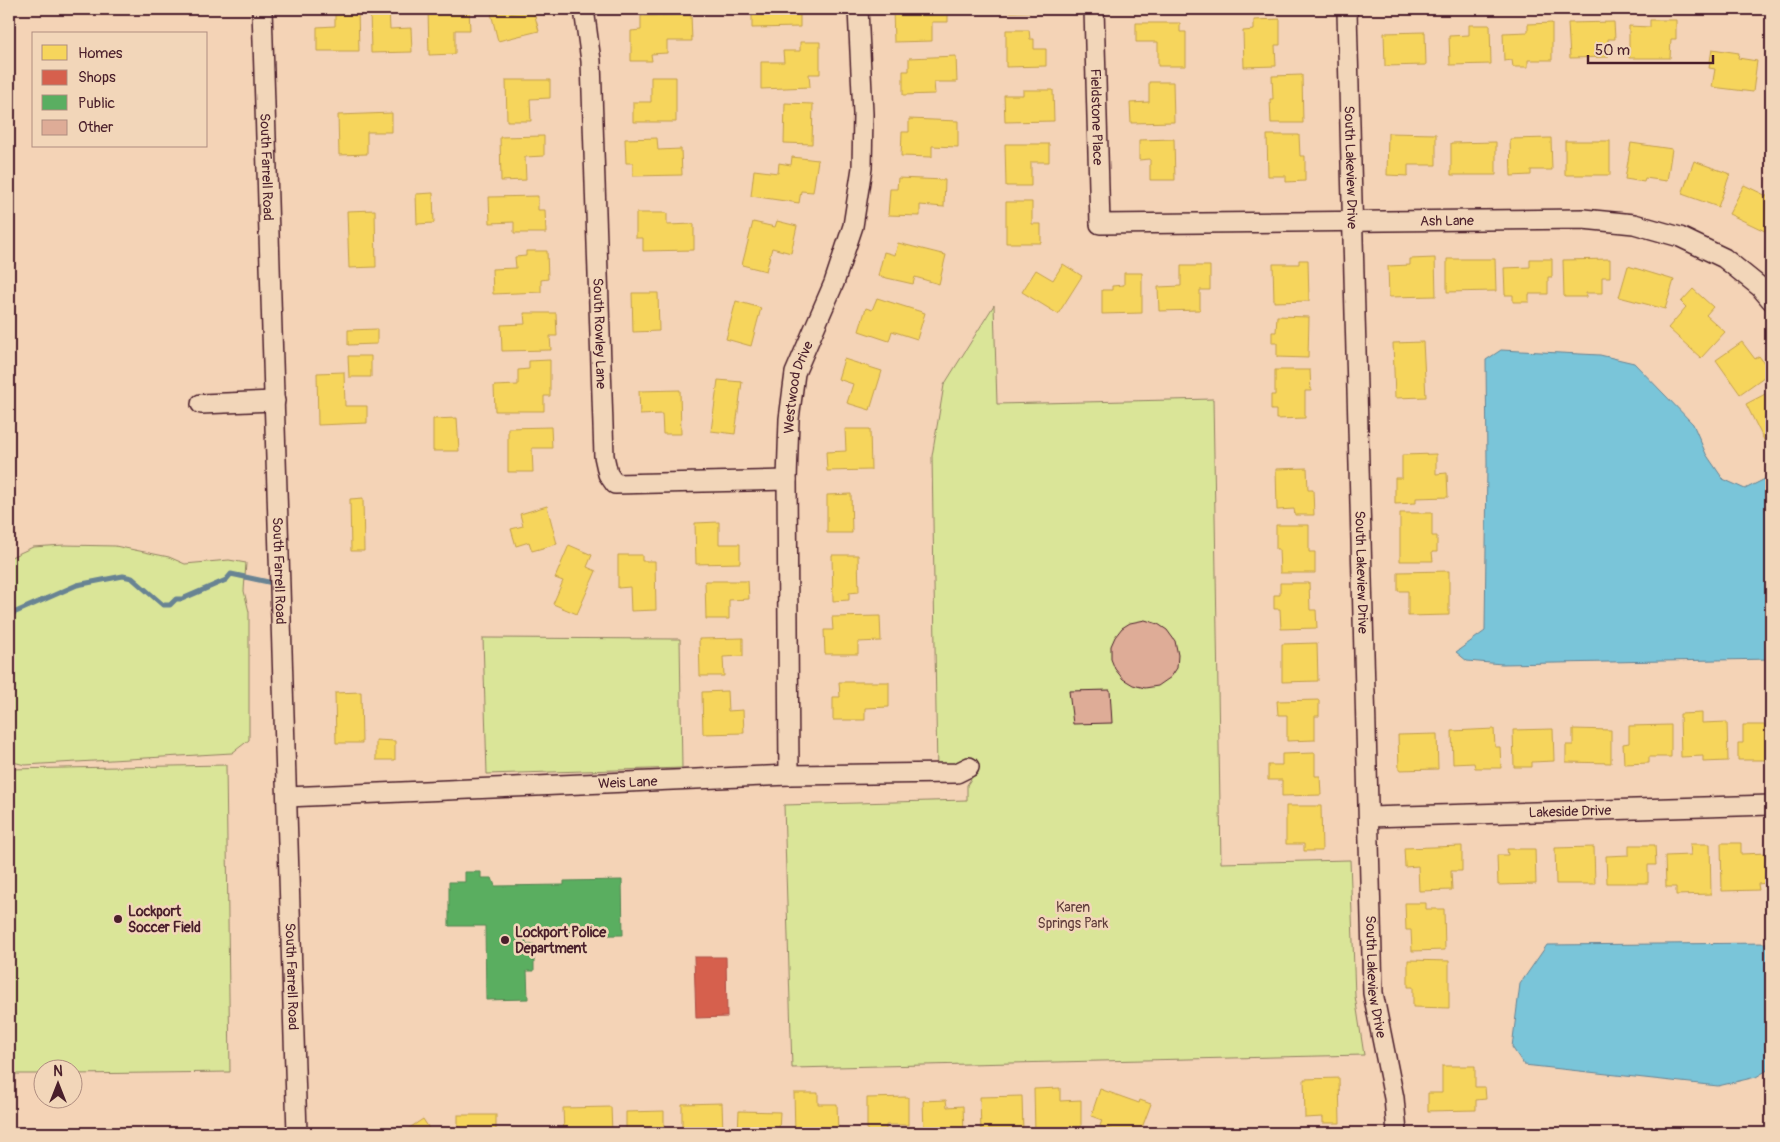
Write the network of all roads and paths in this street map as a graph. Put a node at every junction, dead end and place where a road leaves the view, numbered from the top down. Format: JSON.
{"nodes":[{"id":1,"x":262,"y":9,"type":"edge"},
{"id":2,"x":584,"y":9,"type":"edge"},
{"id":3,"x":858,"y":9,"type":"edge"},
{"id":4,"x":1094,"y":9,"type":"edge"},
{"id":5,"x":1349,"y":9,"type":"edge"},
{"id":6,"x":1353,"y":222,"type":"junction"},
{"id":7,"x":1100,"y":224,"type":"joint"},
{"id":8,"x":1771,"y":300,"type":"edge"},
{"id":9,"x":275,"y":401,"type":"junction"},
{"id":10,"x":201,"y":404,"type":"dead end"},
{"id":11,"x":787,"y":480,"type":"junction"},
{"id":12,"x":969,"y":767,"type":"dead end"},
{"id":13,"x":789,"y":775,"type":"junction"},
{"id":14,"x":287,"y":797,"type":"junction"},
{"id":15,"x":1771,"y":805,"type":"edge"},
{"id":16,"x":1369,"y":817,"type":"junction"},
{"id":17,"x":297,"y":1133,"type":"edge"},
{"id":18,"x":1397,"y":1133,"type":"edge"}],
"edges":[{"from":1,"to":9,"type":"street","name":"South Farrell Road"},
{"from":2,"to":11,"type":"street","name":"South Rowley Lane"},
{"from":3,"to":11,"type":"street","name":"Westwood Drive"},
{"from":4,"to":7,"type":"street","name":"Fieldstone Place"},
{"from":5,"to":6,"type":"street","name":"South Lakeview Drive"},
{"from":6,"to":7,"type":"street","name":"Ash Lane"},
{"from":6,"to":8,"type":"street","name":"Ash Lane"},
{"from":6,"to":16,"type":"street","name":"South Lakeview Drive"},
{"from":9,"to":10,"type":"street"},
{"from":9,"to":14,"type":"street","name":"South Farrell Road"},
{"from":11,"to":13,"type":"street","name":"Westwood Drive"},
{"from":12,"to":13,"type":"street","name":"Weis Lane"},
{"from":13,"to":14,"type":"street","name":"Weis Lane"},
{"from":14,"to":17,"type":"street","name":"South Farrell Road"},
{"from":15,"to":16,"type":"street","name":"Lakeside Drive"},
{"from":16,"to":18,"type":"street","name":"South Lakeview Drive"}]}
